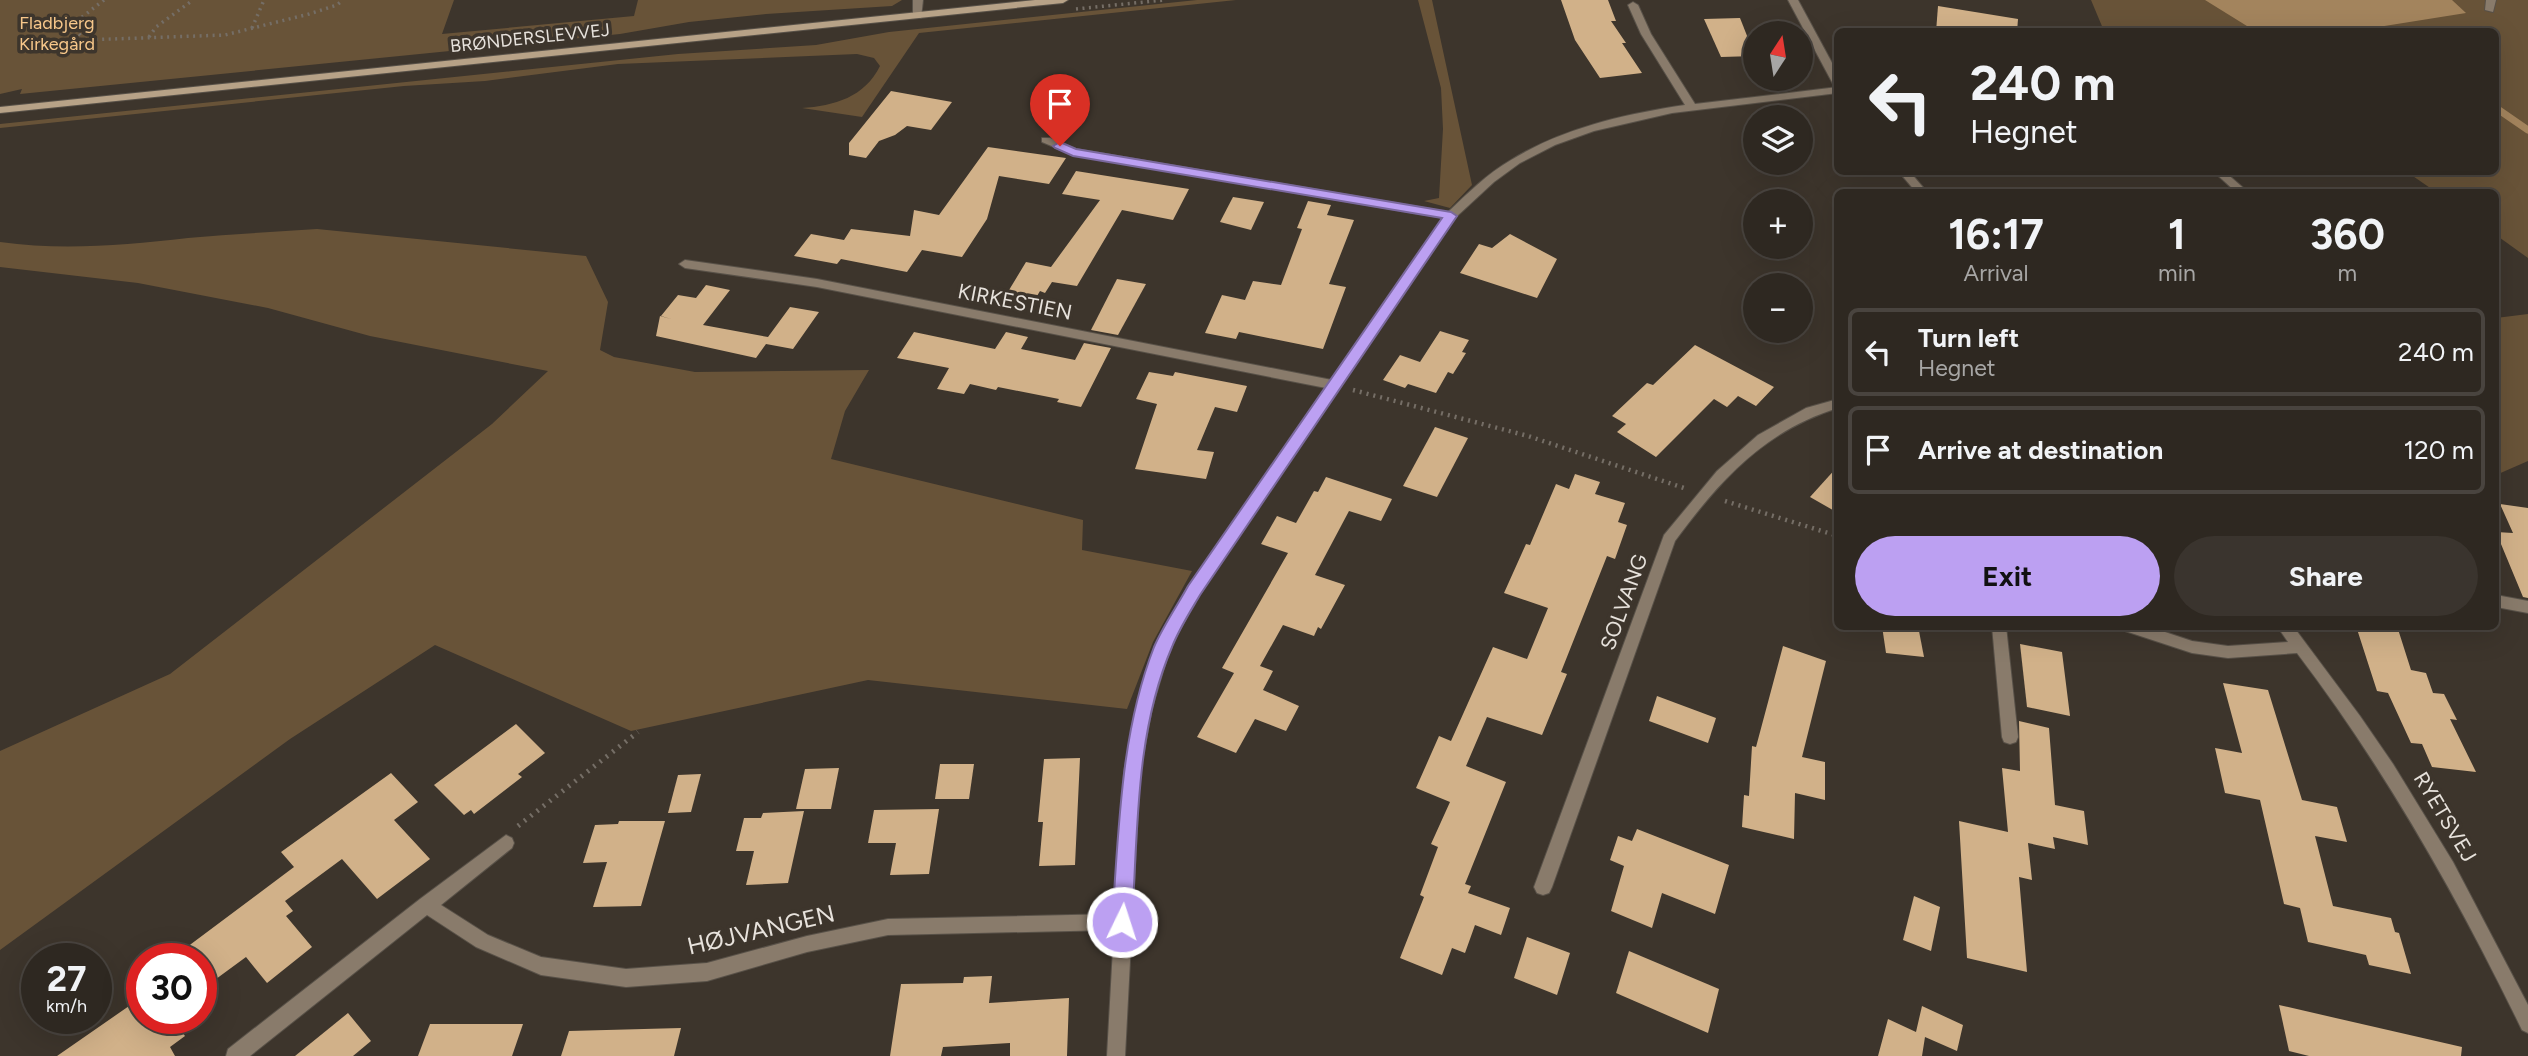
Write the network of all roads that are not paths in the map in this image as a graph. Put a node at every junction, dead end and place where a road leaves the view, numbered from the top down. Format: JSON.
{"nodes":[{"id":1,"x":918,"y":0,"type":"edge"},
{"id":2,"x":1063,"y":0,"type":"edge"},
{"id":3,"x":1793,"y":0,"type":"edge"},
{"id":4,"x":1633,"y":5,"type":"dead end"},
{"id":5,"x":918,"y":16,"type":"junction"},
{"id":6,"x":1834,"y":77,"type":"edge"},
{"id":7,"x":1834,"y":91,"type":"edge"},
{"id":8,"x":1693,"y":109,"type":"junction"},
{"id":9,"x":0,"y":110,"type":"edge"},
{"id":10,"x":1046,"y":140,"type":"dead end"},
{"id":11,"x":1907,"y":175,"type":"edge"},
{"id":12,"x":2222,"y":175,"type":"edge"},
{"id":13,"x":1919,"y":189,"type":"edge"},
{"id":14,"x":2239,"y":189,"type":"edge"},
{"id":15,"x":1451,"y":216,"type":"junction"},
{"id":16,"x":685,"y":264,"type":"dead end"},
{"id":17,"x":1335,"y":385,"type":"junction"},
{"id":18,"x":1834,"y":405,"type":"edge"},
{"id":19,"x":2499,"y":602,"type":"edge"},
{"id":20,"x":2528,"y":607,"type":"edge"},
{"id":21,"x":1999,"y":630,"type":"edge"},
{"id":22,"x":2139,"y":630,"type":"edge"},
{"id":23,"x":2287,"y":630,"type":"edge"},
{"id":24,"x":2301,"y":647,"type":"junction"},
{"id":25,"x":2010,"y":737,"type":"dead end"},
{"id":26,"x":506,"y":843,"type":"road end"},
{"id":27,"x":1543,"y":887,"type":"dead end"},
{"id":28,"x":426,"y":905,"type":"junction"},
{"id":29,"x":1122,"y":922,"type":"junction"},
{"id":30,"x":2528,"y":1024,"type":"edge"},
{"id":31,"x":235,"y":1056,"type":"edge"},
{"id":32,"x":1116,"y":1056,"type":"edge"}],
"edges":[{"from":1,"to":5,"type":"street"},
{"from":2,"to":5,"type":"main road","name":"BRØNDERSLEVVEJ"},
{"from":3,"to":6,"type":"street"},
{"from":4,"to":8,"type":"street"},
{"from":5,"to":9,"type":"main road","name":"BRØNDERSLEVVEJ"},
{"from":7,"to":8,"type":"street"},
{"from":8,"to":15,"type":"street"},
{"from":10,"to":15,"type":"street"},
{"from":11,"to":13,"type":"street"},
{"from":12,"to":14,"type":"street"},
{"from":15,"to":17,"type":"street"},
{"from":16,"to":17,"type":"street","name":"KIRKESTIEN"},
{"from":17,"to":29,"type":"street"},
{"from":18,"to":27,"type":"street","name":"SOLVANG"},
{"from":19,"to":20,"type":"street"},
{"from":21,"to":25,"type":"street"},
{"from":22,"to":24,"type":"street"},
{"from":23,"to":24,"type":"street","name":"RYETSVEJ"},
{"from":24,"to":30,"type":"street","name":"RYETSVEJ"},
{"from":26,"to":28,"type":"street"},
{"from":28,"to":29,"type":"street","name":"HØJVANGEN"},
{"from":28,"to":31,"type":"street"},
{"from":29,"to":32,"type":"street"}]}
